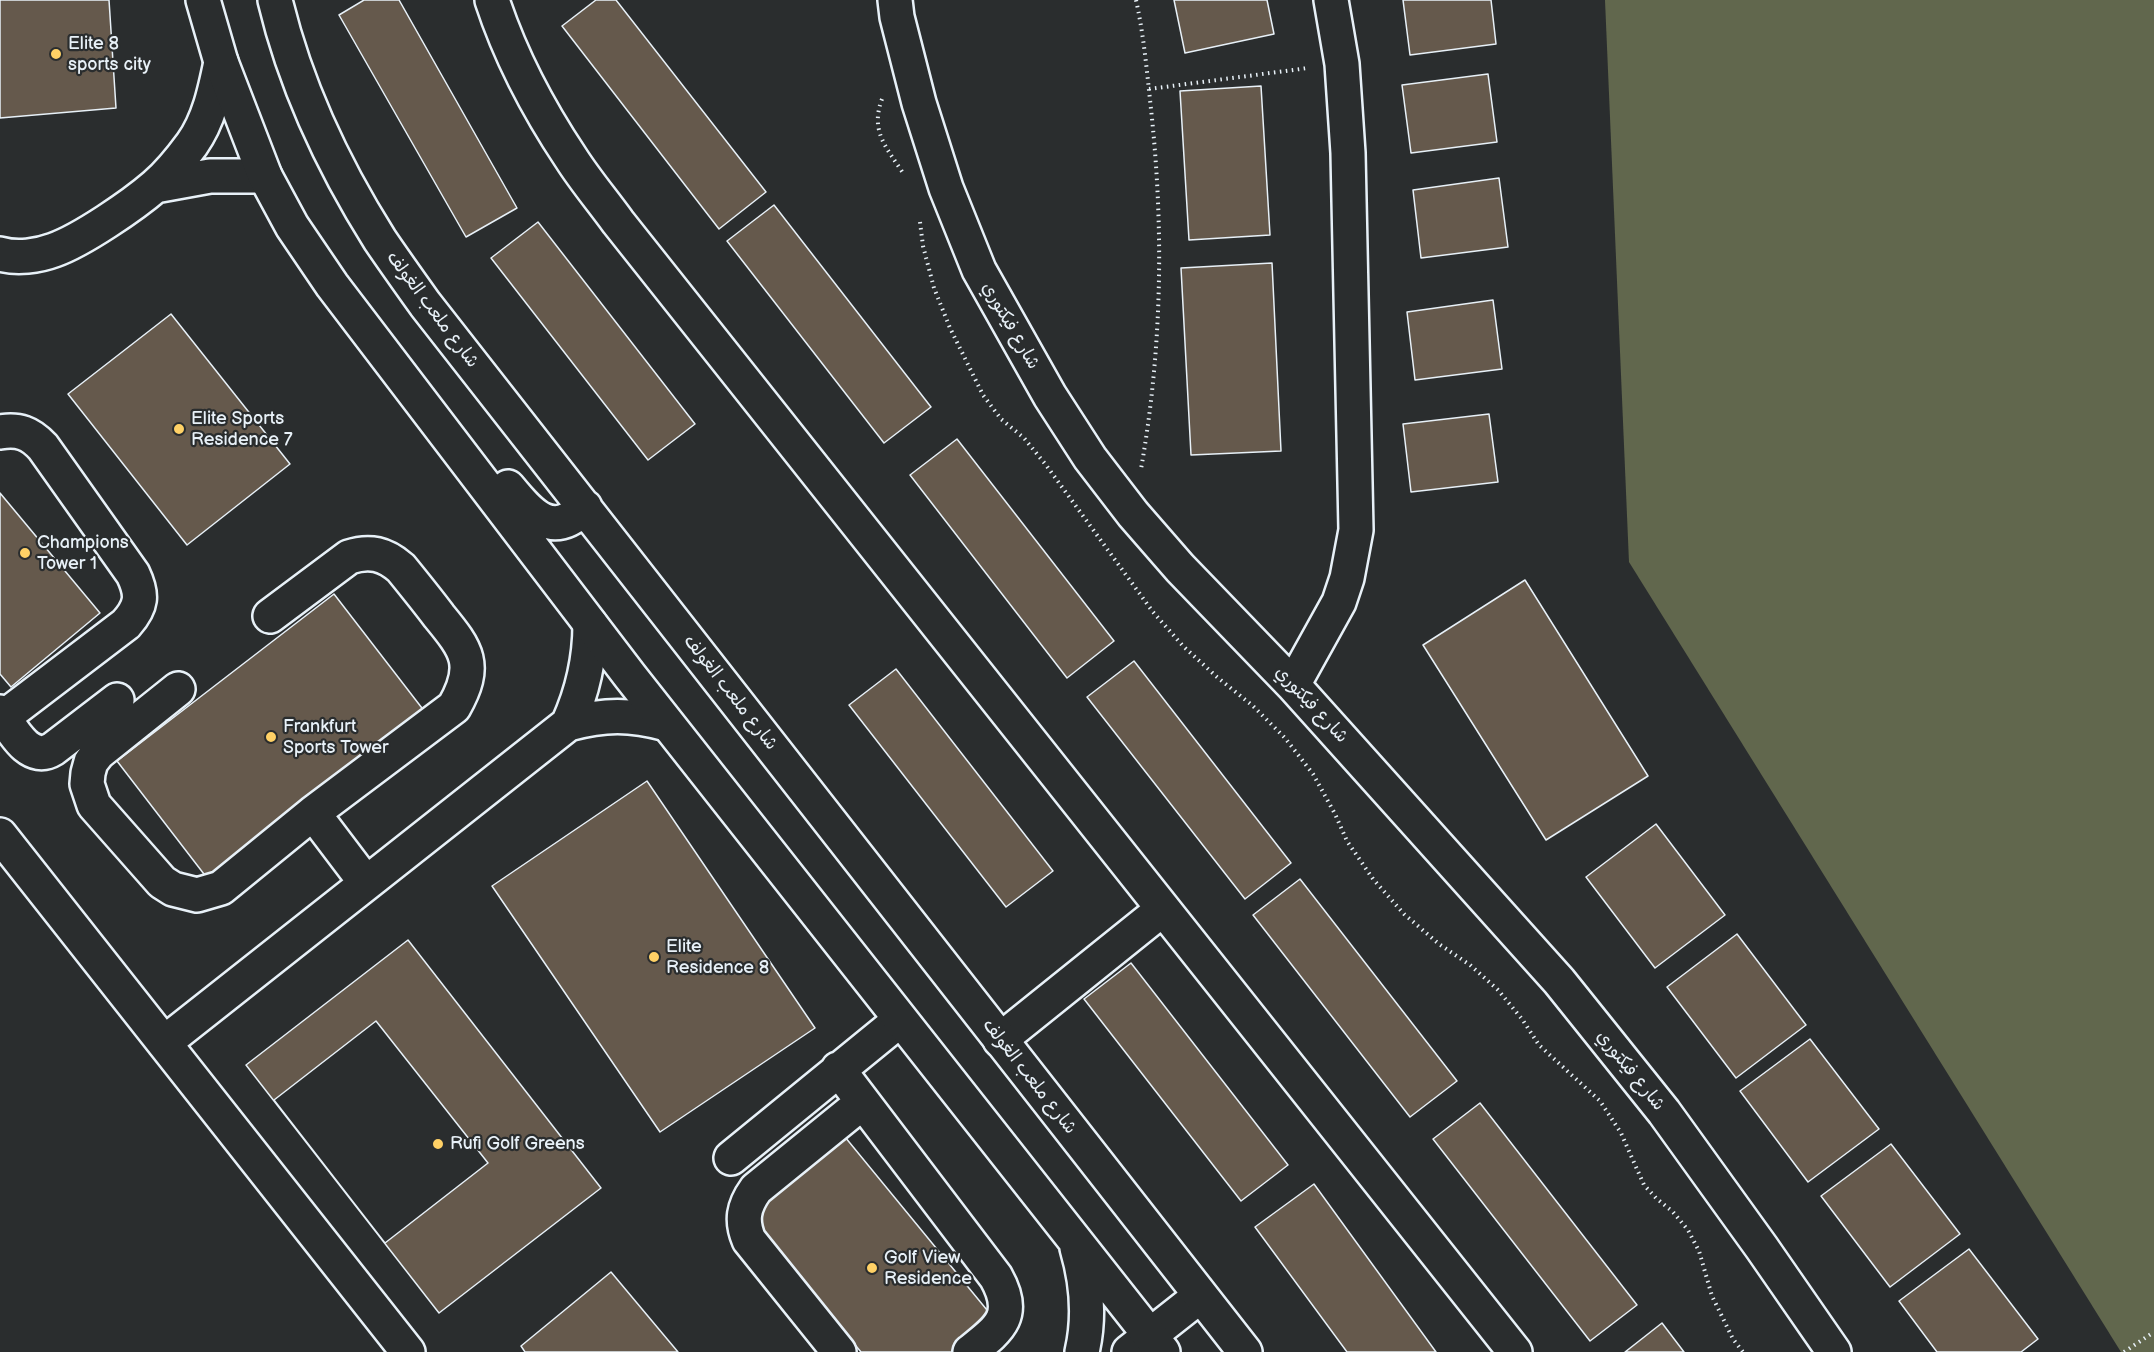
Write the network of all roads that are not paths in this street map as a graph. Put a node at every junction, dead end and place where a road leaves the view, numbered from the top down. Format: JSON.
{"nodes":[{"id":1,"x":203,"y":0,"type":"edge"},
{"id":2,"x":275,"y":0,"type":"edge"},
{"id":3,"x":492,"y":0,"type":"edge"},
{"id":4,"x":895,"y":0,"type":"edge"},
{"id":5,"x":1331,"y":0,"type":"edge"},
{"id":6,"x":221,"y":62,"type":"junction"},
{"id":7,"x":266,"y":176,"type":"junction"},
{"id":8,"x":155,"y":186,"type":"junction"},
{"id":9,"x":0,"y":254,"type":"edge"},
{"id":10,"x":418,"y":398,"type":"junction"},
{"id":11,"x":0,"y":432,"type":"edge"},
{"id":12,"x":585,"y":507,"type":"junction"},
{"id":13,"x":270,"y":616,"type":"dead end"},
{"id":14,"x":590,"y":624,"type":"junction"},
{"id":15,"x":1293,"y":685,"type":"junction"},
{"id":16,"x":178,"y":689,"type":"dead end"},
{"id":17,"x":110,"y":694,"type":"dead end"},
{"id":18,"x":2,"y":714,"type":"edge"},
{"id":19,"x":568,"y":724,"type":"junction"},
{"id":20,"x":667,"y":724,"type":"junction"},
{"id":21,"x":313,"y":813,"type":"junction"},
{"id":22,"x":0,"y":836,"type":"edge"},
{"id":23,"x":366,"y":883,"type":"junction"},
{"id":24,"x":1163,"y":909,"type":"junction"},
{"id":25,"x":900,"y":1020,"type":"junction"},
{"id":26,"x":1000,"y":1040,"type":"junction"},
{"id":27,"x":164,"y":1043,"type":"junction"},
{"id":28,"x":838,"y":1069,"type":"junction"},
{"id":29,"x":863,"y":1102,"type":"junction"},
{"id":30,"x":731,"y":1158,"type":"dead end"},
{"id":31,"x":1075,"y":1240,"type":"junction"},
{"id":32,"x":1200,"y":1296,"type":"junction"},
{"id":33,"x":1148,"y":1347,"type":"edge"},
{"id":34,"x":408,"y":1352,"type":"edge"},
{"id":35,"x":839,"y":1352,"type":"edge"},
{"id":36,"x":970,"y":1352,"type":"edge"},
{"id":37,"x":1082,"y":1352,"type":"edge"},
{"id":38,"x":1245,"y":1352,"type":"edge"},
{"id":39,"x":1515,"y":1352,"type":"edge"},
{"id":40,"x":1834,"y":1352,"type":"edge"}],
"edges":[{"from":1,"to":6,"type":"street"},
{"from":2,"to":12,"type":"street","name":"شارع ملعب الغولف"},
{"from":3,"to":24,"type":"street"},
{"from":4,"to":15,"type":"street","name":"شارع فيكتوري"},
{"from":5,"to":15,"type":"street"},
{"from":6,"to":7,"type":"street"},
{"from":6,"to":8,"type":"street"},
{"from":7,"to":8,"type":"street"},
{"from":7,"to":10,"type":"street"},
{"from":8,"to":9,"type":"street"},
{"from":10,"to":12,"type":"street"},
{"from":10,"to":14,"type":"street"},
{"from":11,"to":18,"type":"street"},
{"from":12,"to":26,"type":"street","name":"شارع ملعب الغولف"},
{"from":13,"to":21,"type":"street"},
{"from":14,"to":19,"type":"street"},
{"from":14,"to":20,"type":"street"},
{"from":15,"to":40,"type":"street","name":"شارع فيكتوري"},
{"from":16,"to":21,"type":"street"},
{"from":17,"to":18,"type":"street"},
{"from":19,"to":20,"type":"street"},
{"from":19,"to":23,"type":"street"},
{"from":20,"to":25,"type":"street"},
{"from":21,"to":23,"type":"street"},
{"from":22,"to":27,"type":"street"},
{"from":23,"to":27,"type":"street"},
{"from":24,"to":26,"type":"street"},
{"from":24,"to":39,"type":"street"},
{"from":25,"to":28,"type":"street"},
{"from":25,"to":31,"type":"street"},
{"from":26,"to":32,"type":"street","name":"شارع ملعب الغولف"},
{"from":27,"to":34,"type":"street"},
{"from":28,"to":29,"type":"street"},
{"from":28,"to":30,"type":"street"},
{"from":29,"to":35,"type":"street"},
{"from":29,"to":36,"type":"street"},
{"from":31,"to":33,"type":"street"},
{"from":31,"to":37,"type":"street"},
{"from":32,"to":33,"type":"street"},
{"from":32,"to":38,"type":"street","name":"شارع ملعب الغولف"}]}
